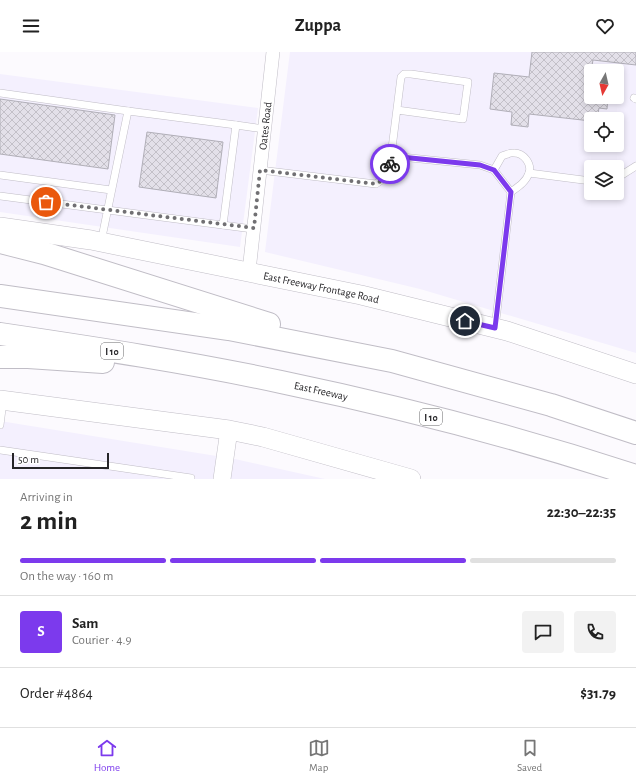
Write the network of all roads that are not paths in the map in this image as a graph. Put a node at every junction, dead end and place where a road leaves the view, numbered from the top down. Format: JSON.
{"nodes":[{"id":1,"x":273,"y":52,"type":"edge"},
{"id":2,"x":0,"y":93,"type":"edge"},
{"id":3,"x":397,"y":110,"type":"junction"},
{"id":4,"x":128,"y":111,"type":"junction"},
{"id":5,"x":236,"y":125,"type":"junction"},
{"id":6,"x":264,"y":128,"type":"junction"},
{"id":7,"x":391,"y":156,"type":"junction"},
{"id":8,"x":636,"y":166,"type":"edge"},
{"id":9,"x":260,"y":170,"type":"junction"},
{"id":10,"x":494,"y":170,"type":"junction"},
{"id":11,"x":529,"y":173,"type":"junction"},
{"id":12,"x":624,"y":174,"type":"edge"},
{"id":13,"x":0,"y":175,"type":"edge"},
{"id":14,"x":584,"y":180,"type":"edge"},
{"id":15,"x":111,"y":190,"type":"junction"},
{"id":16,"x":511,"y":192,"type":"junction"},
{"id":17,"x":0,"y":196,"type":"edge"},
{"id":18,"x":107,"y":210,"type":"junction"},
{"id":19,"x":223,"y":225,"type":"junction"},
{"id":20,"x":0,"y":227,"type":"edge"},
{"id":21,"x":254,"y":228,"type":"junction"},
{"id":22,"x":0,"y":242,"type":"edge"},
{"id":23,"x":102,"y":242,"type":"junction"},
{"id":24,"x":249,"y":271,"type":"junction"},
{"id":25,"x":0,"y":296,"type":"edge"},
{"id":26,"x":495,"y":328,"type":"junction"},
{"id":27,"x":0,"y":334,"type":"edge"},
{"id":28,"x":0,"y":357,"type":"edge"},
{"id":29,"x":392,"y":361,"type":"junction"},
{"id":30,"x":224,"y":370,"type":"junction"},
{"id":31,"x":636,"y":374,"type":"edge"},
{"id":32,"x":1,"y":400,"type":"edge"},
{"id":33,"x":0,"y":425,"type":"edge"},
{"id":34,"x":229,"y":430,"type":"junction"},
{"id":35,"x":636,"y":433,"type":"edge"},
{"id":36,"x":0,"y":450,"type":"edge"},
{"id":37,"x":636,"y":476,"type":"edge"},
{"id":38,"x":190,"y":479,"type":"edge"},
{"id":39,"x":222,"y":479,"type":"edge"},
{"id":40,"x":411,"y":479,"type":"edge"}],
"edges":[{"from":1,"to":6,"type":"street","name":"Oates Road"},
{"from":2,"to":4,"type":"lane"},
{"from":3,"to":3,"type":"lane"},
{"from":3,"to":7,"type":"lane"},
{"from":4,"to":5,"type":"lane"},
{"from":4,"to":15,"type":"lane"},
{"from":5,"to":6,"type":"lane"},
{"from":5,"to":19,"type":"lane"},
{"from":6,"to":9,"type":"street","name":"Oates Road"},
{"from":7,"to":9,"type":"lane"},
{"from":7,"to":10,"type":"lane"},
{"from":8,"to":12,"type":"lane"},
{"from":9,"to":21,"type":"street","name":"Oates Road"},
{"from":10,"to":11,"type":"lane"},
{"from":10,"to":16,"type":"lane"},
{"from":11,"to":14,"type":"lane"},
{"from":11,"to":16,"type":"lane"},
{"from":13,"to":15,"type":"lane"},
{"from":15,"to":18,"type":"lane"},
{"from":16,"to":26,"type":"lane"},
{"from":17,"to":18,"type":"lane"},
{"from":18,"to":19,"type":"lane"},
{"from":18,"to":23,"type":"lane"},
{"from":19,"to":21,"type":"lane"},
{"from":20,"to":23,"type":"main road","name":"East Freeway Frontage Road"},
{"from":21,"to":24,"type":"street","name":"Oates Road"},
{"from":22,"to":29,"type":"highway"},
{"from":23,"to":24,"type":"main road","name":"East Freeway Frontage Road"},
{"from":24,"to":26,"type":"main road","name":"East Freeway Frontage Road"},
{"from":25,"to":29,"type":"highway"},
{"from":26,"to":31,"type":"main road","name":"East Freeway Frontage Road"},
{"from":27,"to":30,"type":"highway","name":"East Freeway","number":"I 10"},
{"from":28,"to":30,"type":"highway"},
{"from":29,"to":35,"type":"highway"},
{"from":30,"to":37,"type":"highway","name":"East Freeway","number":"I 10"},
{"from":32,"to":33,"type":"lane"},
{"from":32,"to":34,"type":"main road"},
{"from":34,"to":39,"type":"street"},
{"from":34,"to":40,"type":"main road"},
{"from":36,"to":38,"type":"lane"}]}
